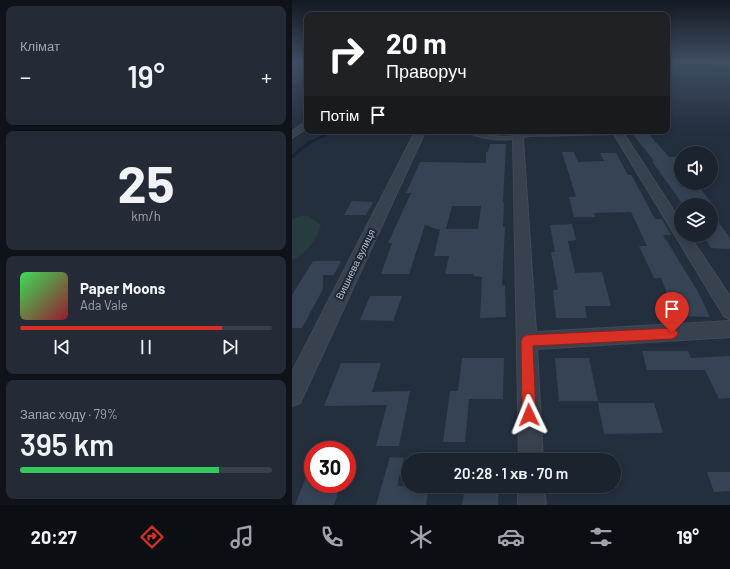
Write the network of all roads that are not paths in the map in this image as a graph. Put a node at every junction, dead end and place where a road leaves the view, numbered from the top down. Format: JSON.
{"nodes":[{"id":1,"x":304,"y":126,"type":"edge"},
{"id":2,"x":419,"y":134,"type":"dead end"},
{"id":3,"x":477,"y":134,"type":"edge"},
{"id":4,"x":559,"y":134,"type":"edge"},
{"id":5,"x":619,"y":134,"type":"edge"},
{"id":6,"x":292,"y":135,"type":"edge"},
{"id":7,"x":518,"y":138,"type":"junction"},
{"id":8,"x":674,"y":221,"type":"edge"},
{"id":9,"x":687,"y":242,"type":"edge"},
{"id":10,"x":730,"y":311,"type":"edge"},
{"id":11,"x":730,"y":329,"type":"edge"},
{"id":12,"x":527,"y":341,"type":"junction"},
{"id":13,"x":292,"y":395,"type":"edge"},
{"id":14,"x":531,"y":453,"type":"edge"},
{"id":15,"x":531,"y":493,"type":"edge"},
{"id":16,"x":532,"y":505,"type":"edge"}],
"edges":[{"from":1,"to":6,"type":"street"},
{"from":2,"to":13,"type":"street","name":"Вишнева вулиця"},
{"from":3,"to":7,"type":"lane"},
{"from":4,"to":7,"type":"lane"},
{"from":5,"to":8,"type":"street"},
{"from":7,"to":12,"type":"street"},
{"from":9,"to":10,"type":"street"},
{"from":11,"to":12,"type":"street"},
{"from":12,"to":14,"type":"street"},
{"from":15,"to":16,"type":"street"}]}
